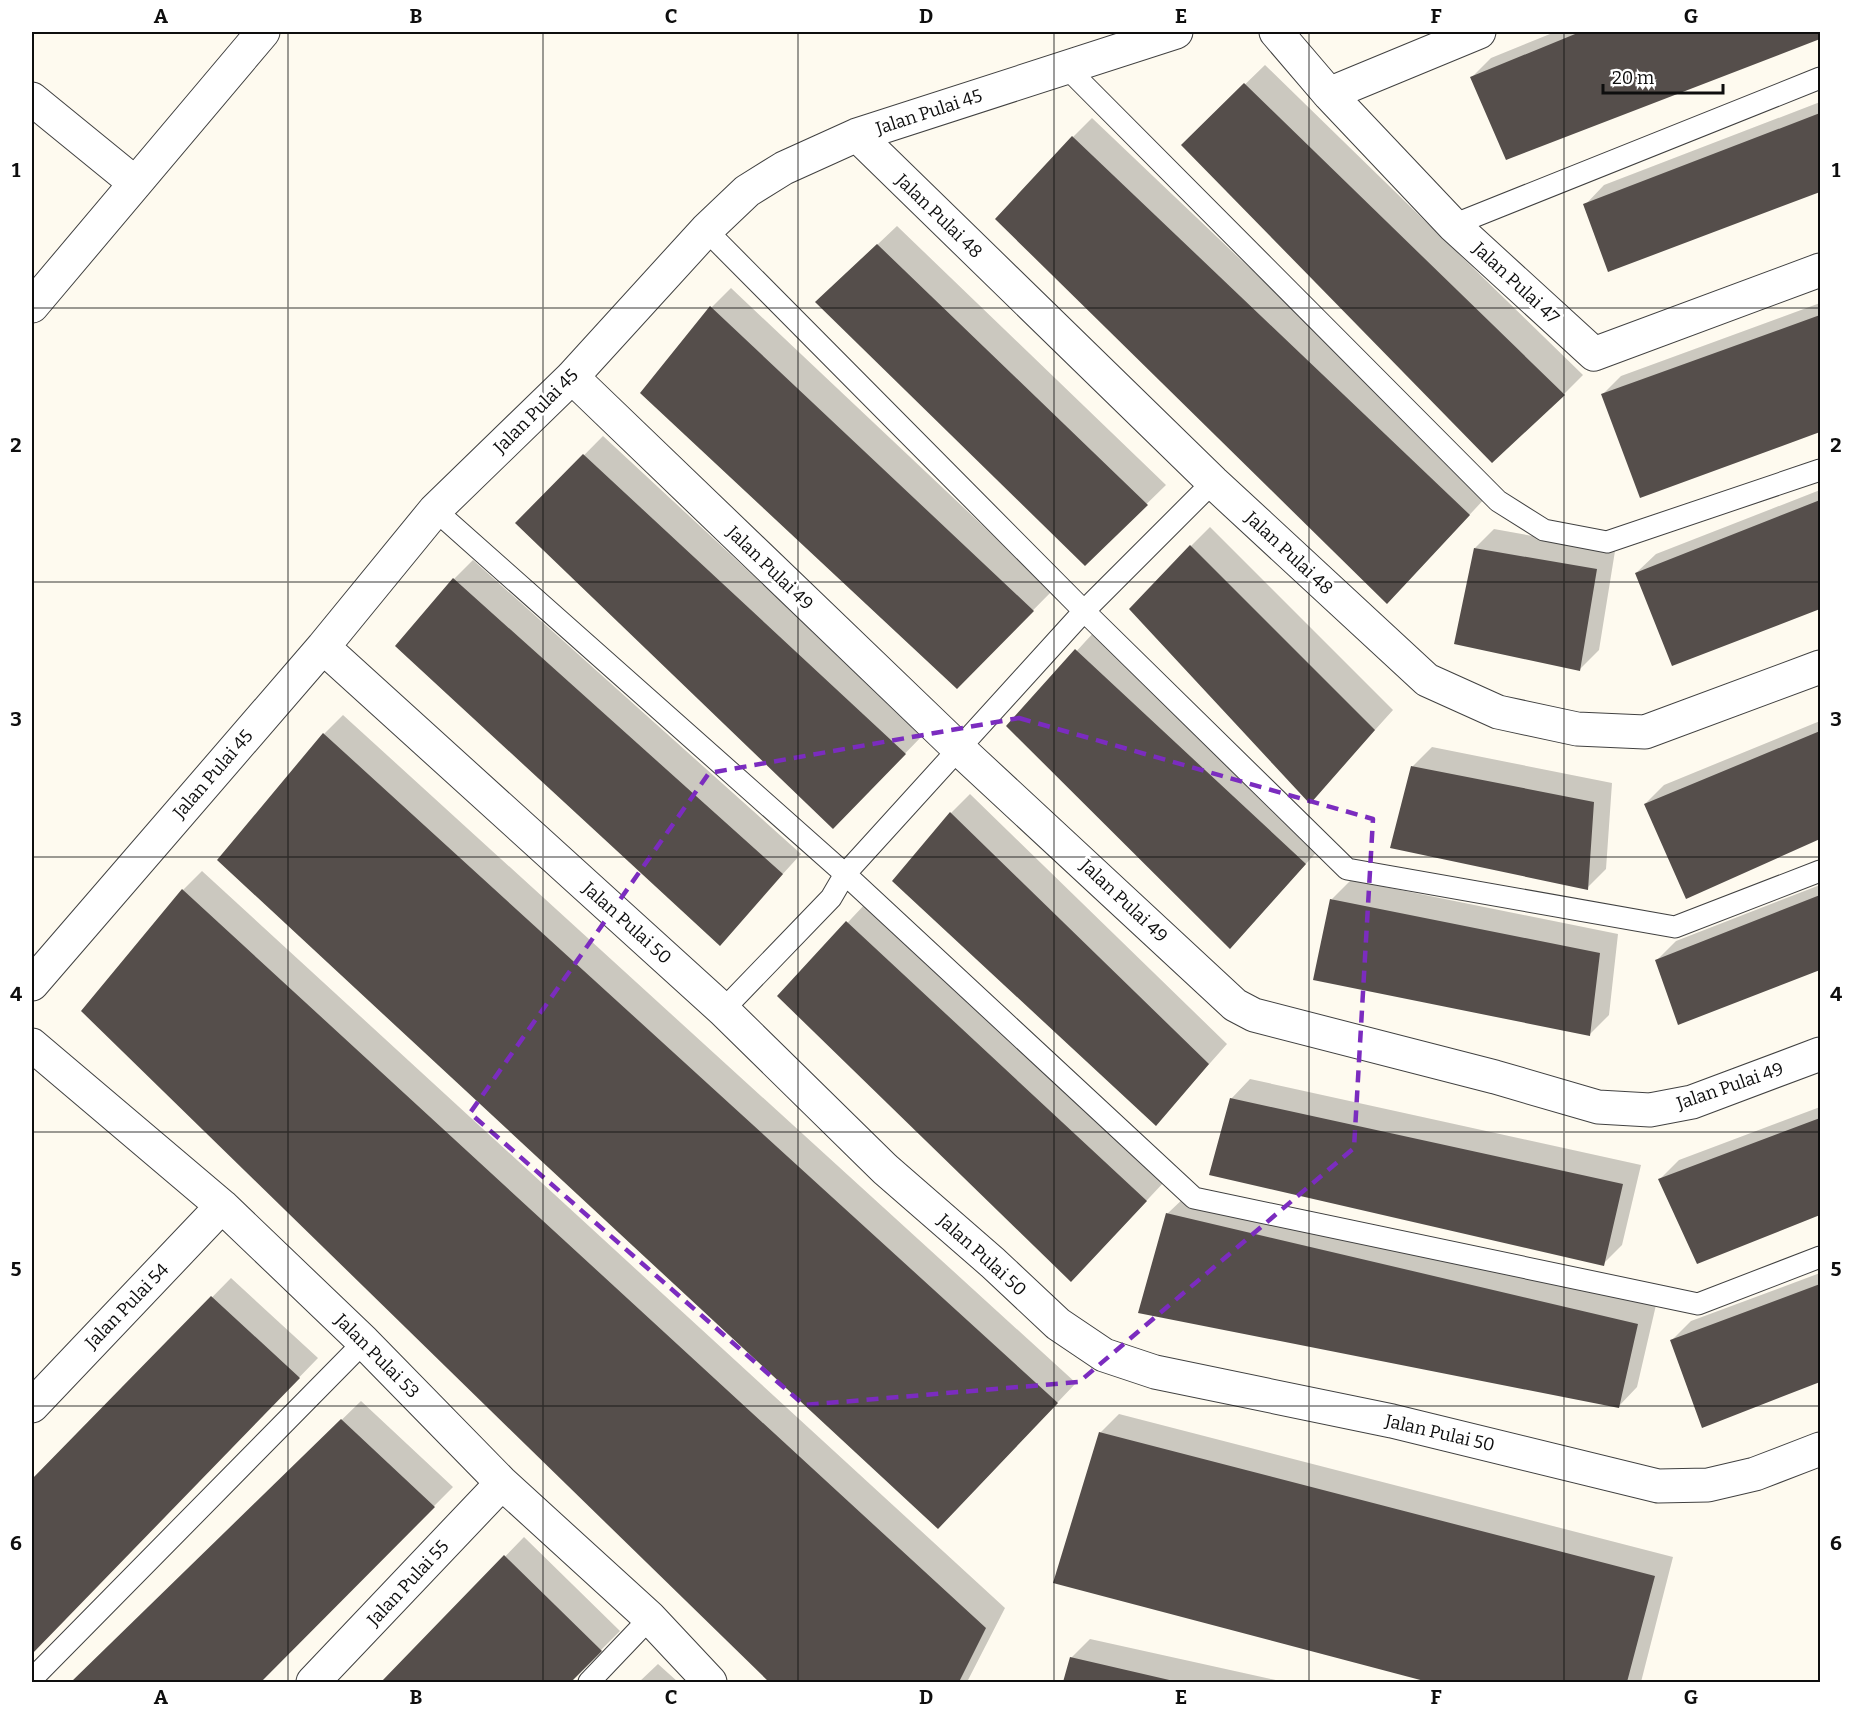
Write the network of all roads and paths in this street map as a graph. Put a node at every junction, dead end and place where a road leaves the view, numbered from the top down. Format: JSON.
{"nodes":[{"id":1,"x":263,"y":32,"type":"edge"},
{"id":2,"x":1176,"y":32,"type":"edge"},
{"id":3,"x":1276,"y":32,"type":"edge"},
{"id":4,"x":1479,"y":32,"type":"edge"},
{"id":5,"x":1066,"y":67,"type":"junction"},
{"id":6,"x":1821,"y":78,"type":"edge"},
{"id":7,"x":1329,"y":94,"type":"junction"},
{"id":8,"x":32,"y":99,"type":"edge"},
{"id":9,"x":857,"y":135,"type":"junction"},
{"id":10,"x":135,"y":183,"type":"junction"},
{"id":11,"x":1453,"y":225,"type":"junction"},
{"id":12,"x":706,"y":230,"type":"junction"},
{"id":13,"x":1821,"y":270,"type":"edge"},
{"id":14,"x":32,"y":306,"type":"edge"},
{"id":15,"x":572,"y":376,"type":"junction"},
{"id":16,"x":1821,"y":470,"type":"edge"},
{"id":17,"x":1213,"y":483,"type":"junction"},
{"id":18,"x":435,"y":510,"type":"junction"},
{"id":19,"x":1084,"y":611,"type":"junction"},
{"id":20,"x":323,"y":647,"type":"junction"},
{"id":21,"x":1821,"y":667,"type":"edge"},
{"id":22,"x":958,"y":748,"type":"junction"},
{"id":23,"x":1821,"y":872,"type":"edge"},
{"id":24,"x":845,"y":874,"type":"junction"},
{"id":25,"x":32,"y":984,"type":"edge"},
{"id":26,"x":723,"y":1010,"type":"junction"},
{"id":27,"x":32,"y":1045,"type":"edge"},
{"id":28,"x":1821,"y":1054,"type":"edge"},
{"id":29,"x":222,"y":1206,"type":"junction"},
{"id":30,"x":1821,"y":1257,"type":"edge"},
{"id":31,"x":364,"y":1342,"type":"junction"},
{"id":32,"x":32,"y":1406,"type":"edge"},
{"id":33,"x":1821,"y":1449,"type":"edge"},
{"id":34,"x":502,"y":1483,"type":"junction"},
{"id":35,"x":650,"y":1618,"type":"junction"},
{"id":36,"x":32,"y":1679,"type":"edge"},
{"id":37,"x":313,"y":1683,"type":"edge"},
{"id":38,"x":588,"y":1683,"type":"edge"},
{"id":39,"x":710,"y":1683,"type":"edge"}],
"edges":[{"from":1,"to":10,"type":"street"},
{"from":2,"to":5,"type":"street","name":"Jalan Pulai 45"},
{"from":3,"to":7,"type":"street","name":"Jalan Pulai 47"},
{"from":4,"to":7,"type":"street"},
{"from":5,"to":9,"type":"street","name":"Jalan Pulai 45"},
{"from":5,"to":16,"type":"lane"},
{"from":6,"to":11,"type":"lane"},
{"from":7,"to":11,"type":"street","name":"Jalan Pulai 47"},
{"from":8,"to":10,"type":"street"},
{"from":9,"to":12,"type":"street","name":"Jalan Pulai 45"},
{"from":9,"to":17,"type":"street","name":"Jalan Pulai 48"},
{"from":10,"to":14,"type":"street"},
{"from":11,"to":13,"type":"street","name":"Jalan Pulai 47"},
{"from":12,"to":15,"type":"street","name":"Jalan Pulai 45"},
{"from":12,"to":19,"type":"lane"},
{"from":15,"to":18,"type":"street","name":"Jalan Pulai 45"},
{"from":15,"to":22,"type":"street","name":"Jalan Pulai 49"},
{"from":17,"to":19,"type":"lane"},
{"from":17,"to":21,"type":"street","name":"Jalan Pulai 48"},
{"from":18,"to":20,"type":"street","name":"Jalan Pulai 45"},
{"from":18,"to":24,"type":"lane"},
{"from":19,"to":22,"type":"lane"},
{"from":19,"to":23,"type":"lane"},
{"from":20,"to":25,"type":"street","name":"Jalan Pulai 45"},
{"from":20,"to":26,"type":"street","name":"Jalan Pulai 50"},
{"from":22,"to":24,"type":"lane"},
{"from":22,"to":28,"type":"street","name":"Jalan Pulai 49"},
{"from":24,"to":26,"type":"lane"},
{"from":24,"to":30,"type":"lane"},
{"from":26,"to":33,"type":"street","name":"Jalan Pulai 50"},
{"from":27,"to":29,"type":"street","name":"Jalan Pulai 53"},
{"from":29,"to":31,"type":"street","name":"Jalan Pulai 53"},
{"from":29,"to":32,"type":"street","name":"Jalan Pulai 54"},
{"from":31,"to":34,"type":"street","name":"Jalan Pulai 53"},
{"from":31,"to":36,"type":"lane"},
{"from":34,"to":35,"type":"street","name":"Jalan Pulai 53"},
{"from":34,"to":37,"type":"street","name":"Jalan Pulai 55"},
{"from":35,"to":38,"type":"lane"},
{"from":35,"to":39,"type":"street","name":"Jalan Pulai 53"}]}
